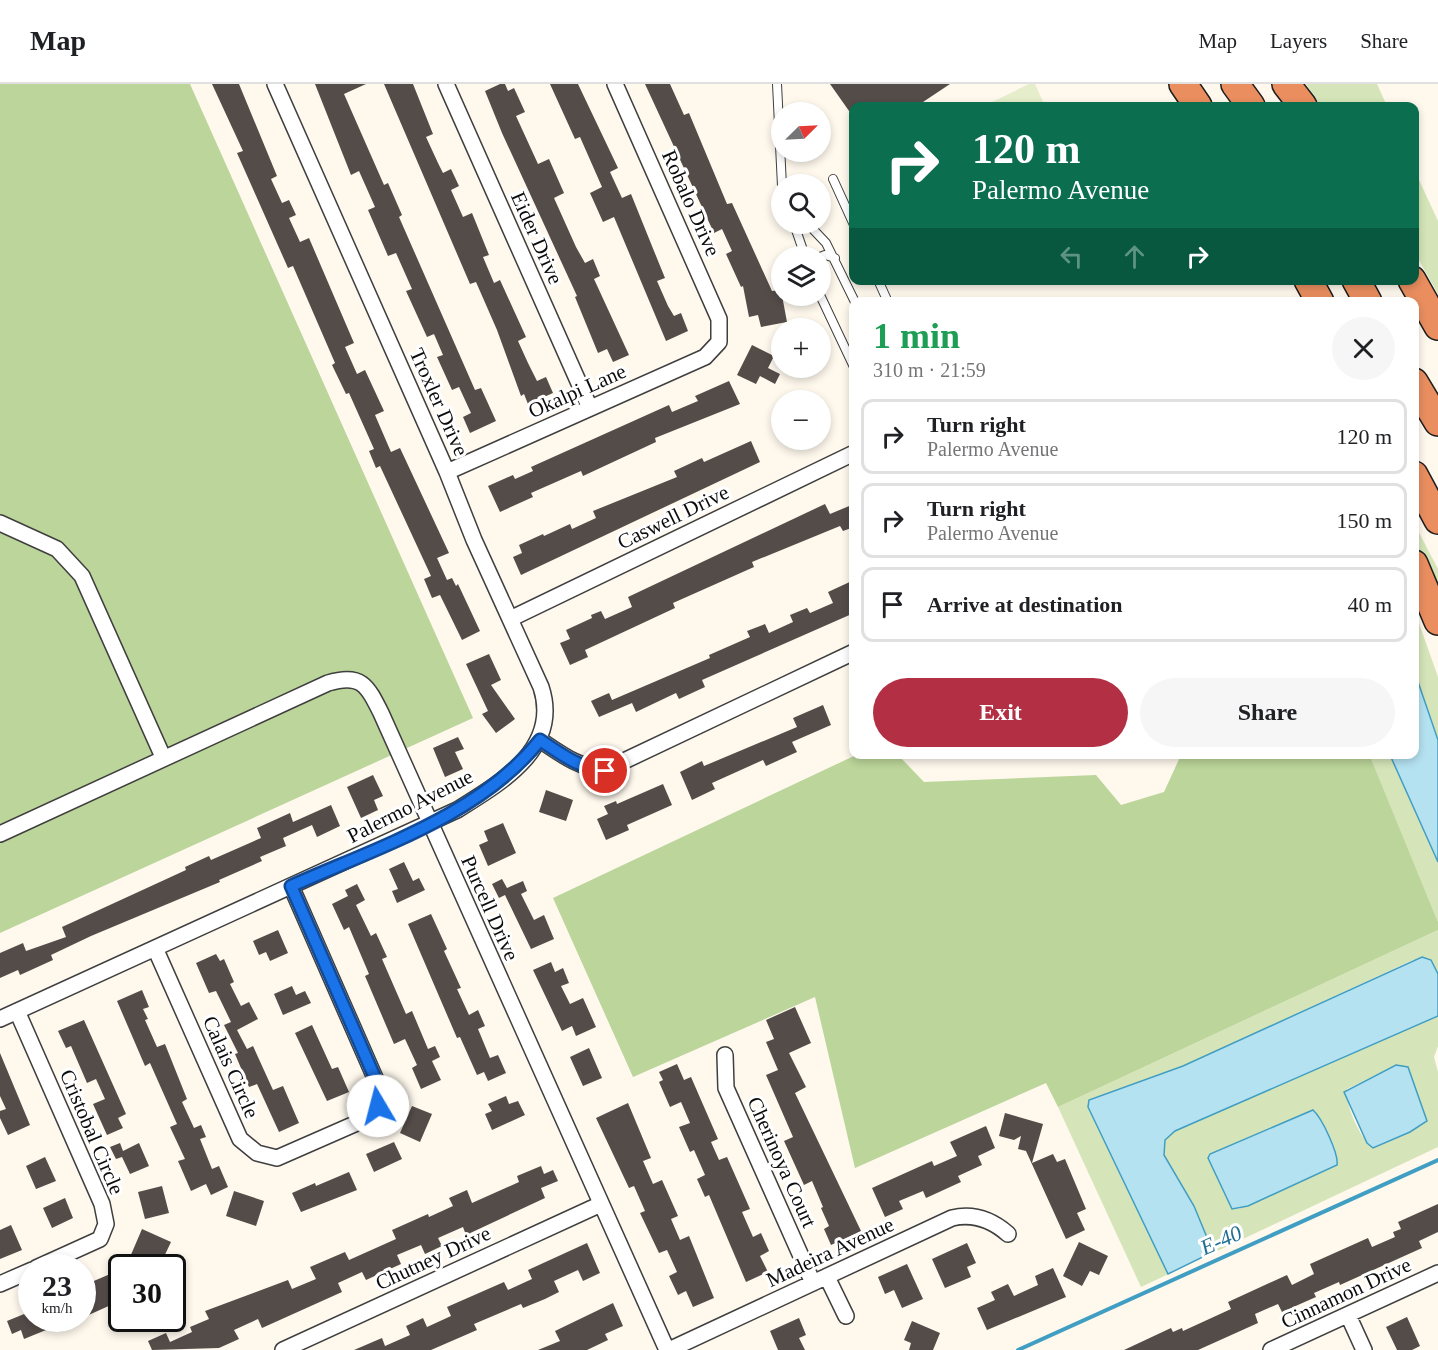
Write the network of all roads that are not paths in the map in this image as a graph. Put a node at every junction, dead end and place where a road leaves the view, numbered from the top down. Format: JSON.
{"nodes":[{"id":1,"x":274,"y":84,"type":"edge"},
{"id":2,"x":446,"y":84,"type":"edge"},
{"id":3,"x":615,"y":84,"type":"edge"},
{"id":4,"x":1183,"y":84,"type":"edge"},
{"id":5,"x":1235,"y":84,"type":"edge"},
{"id":6,"x":1286,"y":84,"type":"edge"},
{"id":7,"x":778,"y":85,"type":"edge"},
{"id":8,"x":1195,"y":102,"type":"edge"},
{"id":9,"x":1248,"y":102,"type":"edge"},
{"id":10,"x":1300,"y":102,"type":"edge"},
{"id":11,"x":782,"y":174,"type":"edge"},
{"id":12,"x":833,"y":179,"type":"dead end"},
{"id":13,"x":849,"y":214,"type":"edge"},
{"id":14,"x":817,"y":234,"type":"edge"},
{"id":15,"x":831,"y":258,"type":"edge"},
{"id":16,"x":835,"y":258,"type":"junction"},
{"id":17,"x":1415,"y":285,"type":"edge"},
{"id":18,"x":853,"y":297,"type":"edge"},
{"id":19,"x":825,"y":306,"type":"edge"},
{"id":20,"x":1438,"y":326,"type":"edge"},
{"id":21,"x":719,"y":342,"type":"joint"},
{"id":22,"x":849,"y":356,"type":"edge"},
{"id":23,"x":1419,"y":390,"type":"edge"},
{"id":24,"x":590,"y":408,"type":"junction"},
{"id":25,"x":1438,"y":422,"type":"edge"},
{"id":26,"x":849,"y":455,"type":"edge"},
{"id":27,"x":447,"y":472,"type":"junction"},
{"id":28,"x":1419,"y":484,"type":"edge"},
{"id":29,"x":1438,"y":520,"type":"edge"},
{"id":30,"x":0,"y":522,"type":"edge"},
{"id":31,"x":1419,"y":576,"type":"edge"},
{"id":32,"x":510,"y":619,"type":"junction"},
{"id":33,"x":1438,"y":621,"type":"edge"},
{"id":34,"x":849,"y":654,"type":"edge"},
{"id":35,"x":540,"y":740,"type":"junction"},
{"id":36,"x":163,"y":757,"type":"junction"},
{"id":37,"x":429,"y":824,"type":"junction"},
{"id":38,"x":0,"y":834,"type":"edge"},
{"id":39,"x":291,"y":886,"type":"junction"},
{"id":40,"x":155,"y":948,"type":"junction"},
{"id":41,"x":17,"y":1011,"type":"junction"},
{"id":42,"x":0,"y":1019,"type":"edge"},
{"id":43,"x":725,"y":1055,"type":"dead end"},
{"id":44,"x":601,"y":1204,"type":"junction"},
{"id":45,"x":1008,"y":1234,"type":"dead end"},
{"id":46,"x":67,"y":1254,"type":"edge"},
{"id":47,"x":1438,"y":1273,"type":"edge"},
{"id":48,"x":18,"y":1276,"type":"edge"},
{"id":49,"x":820,"y":1280,"type":"junction"},
{"id":50,"x":0,"y":1284,"type":"edge"},
{"id":51,"x":1348,"y":1315,"type":"junction"},
{"id":52,"x":846,"y":1316,"type":"dead end"},
{"id":53,"x":283,"y":1350,"type":"edge"},
{"id":54,"x":668,"y":1350,"type":"edge"},
{"id":55,"x":1271,"y":1350,"type":"edge"},
{"id":56,"x":1364,"y":1350,"type":"edge"}],
"edges":[{"from":1,"to":27,"type":"street","name":"Troxler Drive"},
{"from":2,"to":24,"type":"street","name":"Eider Drive"},
{"from":3,"to":21,"type":"street","name":"Robalo Drive"},
{"from":4,"to":8,"type":"highway"},
{"from":5,"to":9,"type":"highway"},
{"from":6,"to":10,"type":"highway"},
{"from":7,"to":11,"type":"lane"},
{"from":12,"to":13,"type":"lane"},
{"from":14,"to":16,"type":"lane"},
{"from":15,"to":16,"type":"lane"},
{"from":16,"to":18,"type":"lane"},
{"from":17,"to":20,"type":"highway"},
{"from":19,"to":22,"type":"lane"},
{"from":21,"to":24,"type":"street","name":"Okalpi Lane"},
{"from":23,"to":25,"type":"highway"},
{"from":24,"to":27,"type":"street","name":"Okalpi Lane"},
{"from":26,"to":32,"type":"street","name":"Caswell Drive"},
{"from":27,"to":32,"type":"street","name":"Troxler Drive"},
{"from":28,"to":29,"type":"highway"},
{"from":30,"to":36,"type":"street"},
{"from":31,"to":33,"type":"highway"},
{"from":32,"to":35,"type":"street","name":"Troxler Drive"},
{"from":34,"to":35,"type":"street"},
{"from":35,"to":37,"type":"street","name":"Palermo Avenue"},
{"from":36,"to":37,"type":"street","name":"Purcell Drive"},
{"from":36,"to":38,"type":"street","name":"Purcell Drive"},
{"from":37,"to":39,"type":"street","name":"Palermo Avenue"},
{"from":37,"to":44,"type":"street","name":"Purcell Drive"},
{"from":39,"to":40,"type":"street","name":"Palermo Avenue"},
{"from":39,"to":40,"type":"street","name":"Calais Circle"},
{"from":40,"to":41,"type":"street","name":"Palermo Avenue"},
{"from":41,"to":42,"type":"street","name":"Palermo Avenue"},
{"from":41,"to":46,"type":"street","name":"Cristobal Circle"},
{"from":43,"to":49,"type":"street","name":"Cherinoya Court"},
{"from":44,"to":53,"type":"street","name":"Chutney Drive"},
{"from":44,"to":54,"type":"street","name":"Purcell Drive"},
{"from":45,"to":49,"type":"street","name":"Madeira Avenue"},
{"from":47,"to":51,"type":"street","name":"Cinnamon Drive"},
{"from":48,"to":50,"type":"street"},
{"from":49,"to":52,"type":"street","name":"Cherinoya Court"},
{"from":49,"to":54,"type":"street","name":"Madeira Avenue"},
{"from":51,"to":55,"type":"street","name":"Cinnamon Drive"},
{"from":51,"to":56,"type":"street"}]}
